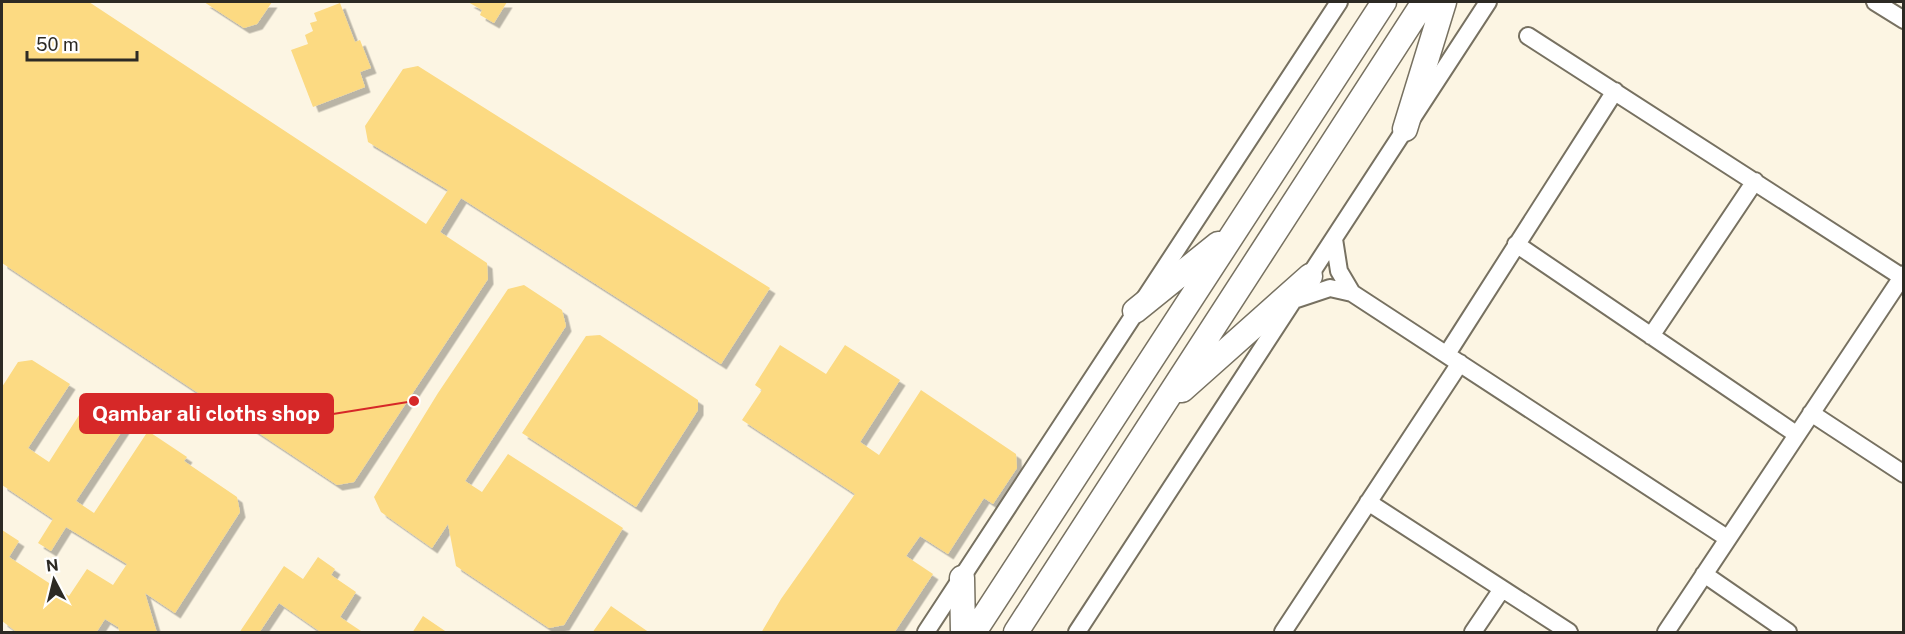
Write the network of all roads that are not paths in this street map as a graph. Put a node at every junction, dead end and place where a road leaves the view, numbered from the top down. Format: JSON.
{"nodes":[{"id":1,"x":1339,"y":2,"type":"edge"},
{"id":2,"x":1384,"y":2,"type":"edge"},
{"id":3,"x":1424,"y":2,"type":"edge"},
{"id":4,"x":1444,"y":2,"type":"edge"},
{"id":5,"x":1488,"y":2,"type":"edge"},
{"id":6,"x":1875,"y":2,"type":"edge"},
{"id":7,"x":1904,"y":20,"type":"edge"},
{"id":8,"x":1528,"y":36,"type":"dead end"},
{"id":9,"x":1615,"y":91,"type":"junction"},
{"id":10,"x":1405,"y":129,"type":"junction"},
{"id":11,"x":1755,"y":181,"type":"junction"},
{"id":12,"x":1234,"y":231,"type":"junction"},
{"id":13,"x":1334,"y":239,"type":"junction"},
{"id":14,"x":1516,"y":244,"type":"junction"},
{"id":15,"x":1903,"y":275,"type":"edge"},
{"id":16,"x":1310,"y":276,"type":"junction"},
{"id":17,"x":1352,"y":293,"type":"junction"},
{"id":18,"x":1294,"y":301,"type":"junction"},
{"id":19,"x":1135,"y":311,"type":"junction"},
{"id":20,"x":1651,"y":336,"type":"junction"},
{"id":21,"x":1453,"y":359,"type":"junction"},
{"id":22,"x":1157,"y":411,"type":"junction"},
{"id":23,"x":1811,"y":413,"type":"junction"},
{"id":24,"x":1796,"y":434,"type":"junction"},
{"id":25,"x":1904,"y":474,"type":"edge"},
{"id":26,"x":1368,"y":502,"type":"junction"},
{"id":27,"x":1727,"y":538,"type":"junction"},
{"id":28,"x":1704,"y":574,"type":"junction"},
{"id":29,"x":962,"y":578,"type":"junction"},
{"id":30,"x":1502,"y":589,"type":"junction"},
{"id":31,"x":926,"y":633,"type":"edge"},
{"id":32,"x":963,"y":633,"type":"edge"},
{"id":33,"x":975,"y":633,"type":"edge"},
{"id":34,"x":1016,"y":633,"type":"edge"},
{"id":35,"x":1077,"y":633,"type":"edge"},
{"id":36,"x":1284,"y":633,"type":"edge"},
{"id":37,"x":1473,"y":633,"type":"edge"},
{"id":38,"x":1569,"y":633,"type":"edge"},
{"id":39,"x":1666,"y":633,"type":"edge"},
{"id":40,"x":1788,"y":633,"type":"edge"}],
"edges":[{"from":1,"to":19,"type":"street"},
{"from":2,"to":12,"type":"main road"},
{"from":3,"to":22,"type":"main road"},
{"from":4,"to":10,"type":"main road"},
{"from":5,"to":10,"type":"street"},
{"from":6,"to":7,"type":"street"},
{"from":8,"to":9,"type":"street"},
{"from":9,"to":11,"type":"street"},
{"from":9,"to":14,"type":"street"},
{"from":10,"to":13,"type":"street"},
{"from":11,"to":15,"type":"street"},
{"from":11,"to":20,"type":"street"},
{"from":12,"to":19,"type":"main road"},
{"from":12,"to":33,"type":"main road"},
{"from":13,"to":16,"type":"street"},
{"from":13,"to":17,"type":"street"},
{"from":14,"to":20,"type":"street"},
{"from":14,"to":21,"type":"street"},
{"from":15,"to":23,"type":"street"},
{"from":16,"to":18,"type":"street"},
{"from":16,"to":22,"type":"main road"},
{"from":17,"to":18,"type":"street"},
{"from":17,"to":21,"type":"street"},
{"from":18,"to":35,"type":"street"},
{"from":19,"to":29,"type":"street"},
{"from":20,"to":24,"type":"street"},
{"from":21,"to":26,"type":"street"},
{"from":21,"to":27,"type":"street"},
{"from":22,"to":34,"type":"main road"},
{"from":23,"to":24,"type":"street"},
{"from":23,"to":25,"type":"street"},
{"from":24,"to":27,"type":"street"},
{"from":26,"to":30,"type":"street"},
{"from":26,"to":36,"type":"street"},
{"from":27,"to":28,"type":"street"},
{"from":28,"to":39,"type":"street"},
{"from":28,"to":40,"type":"street"},
{"from":29,"to":31,"type":"street"},
{"from":29,"to":32,"type":"main road"},
{"from":30,"to":37,"type":"street"},
{"from":30,"to":38,"type":"street"}]}
